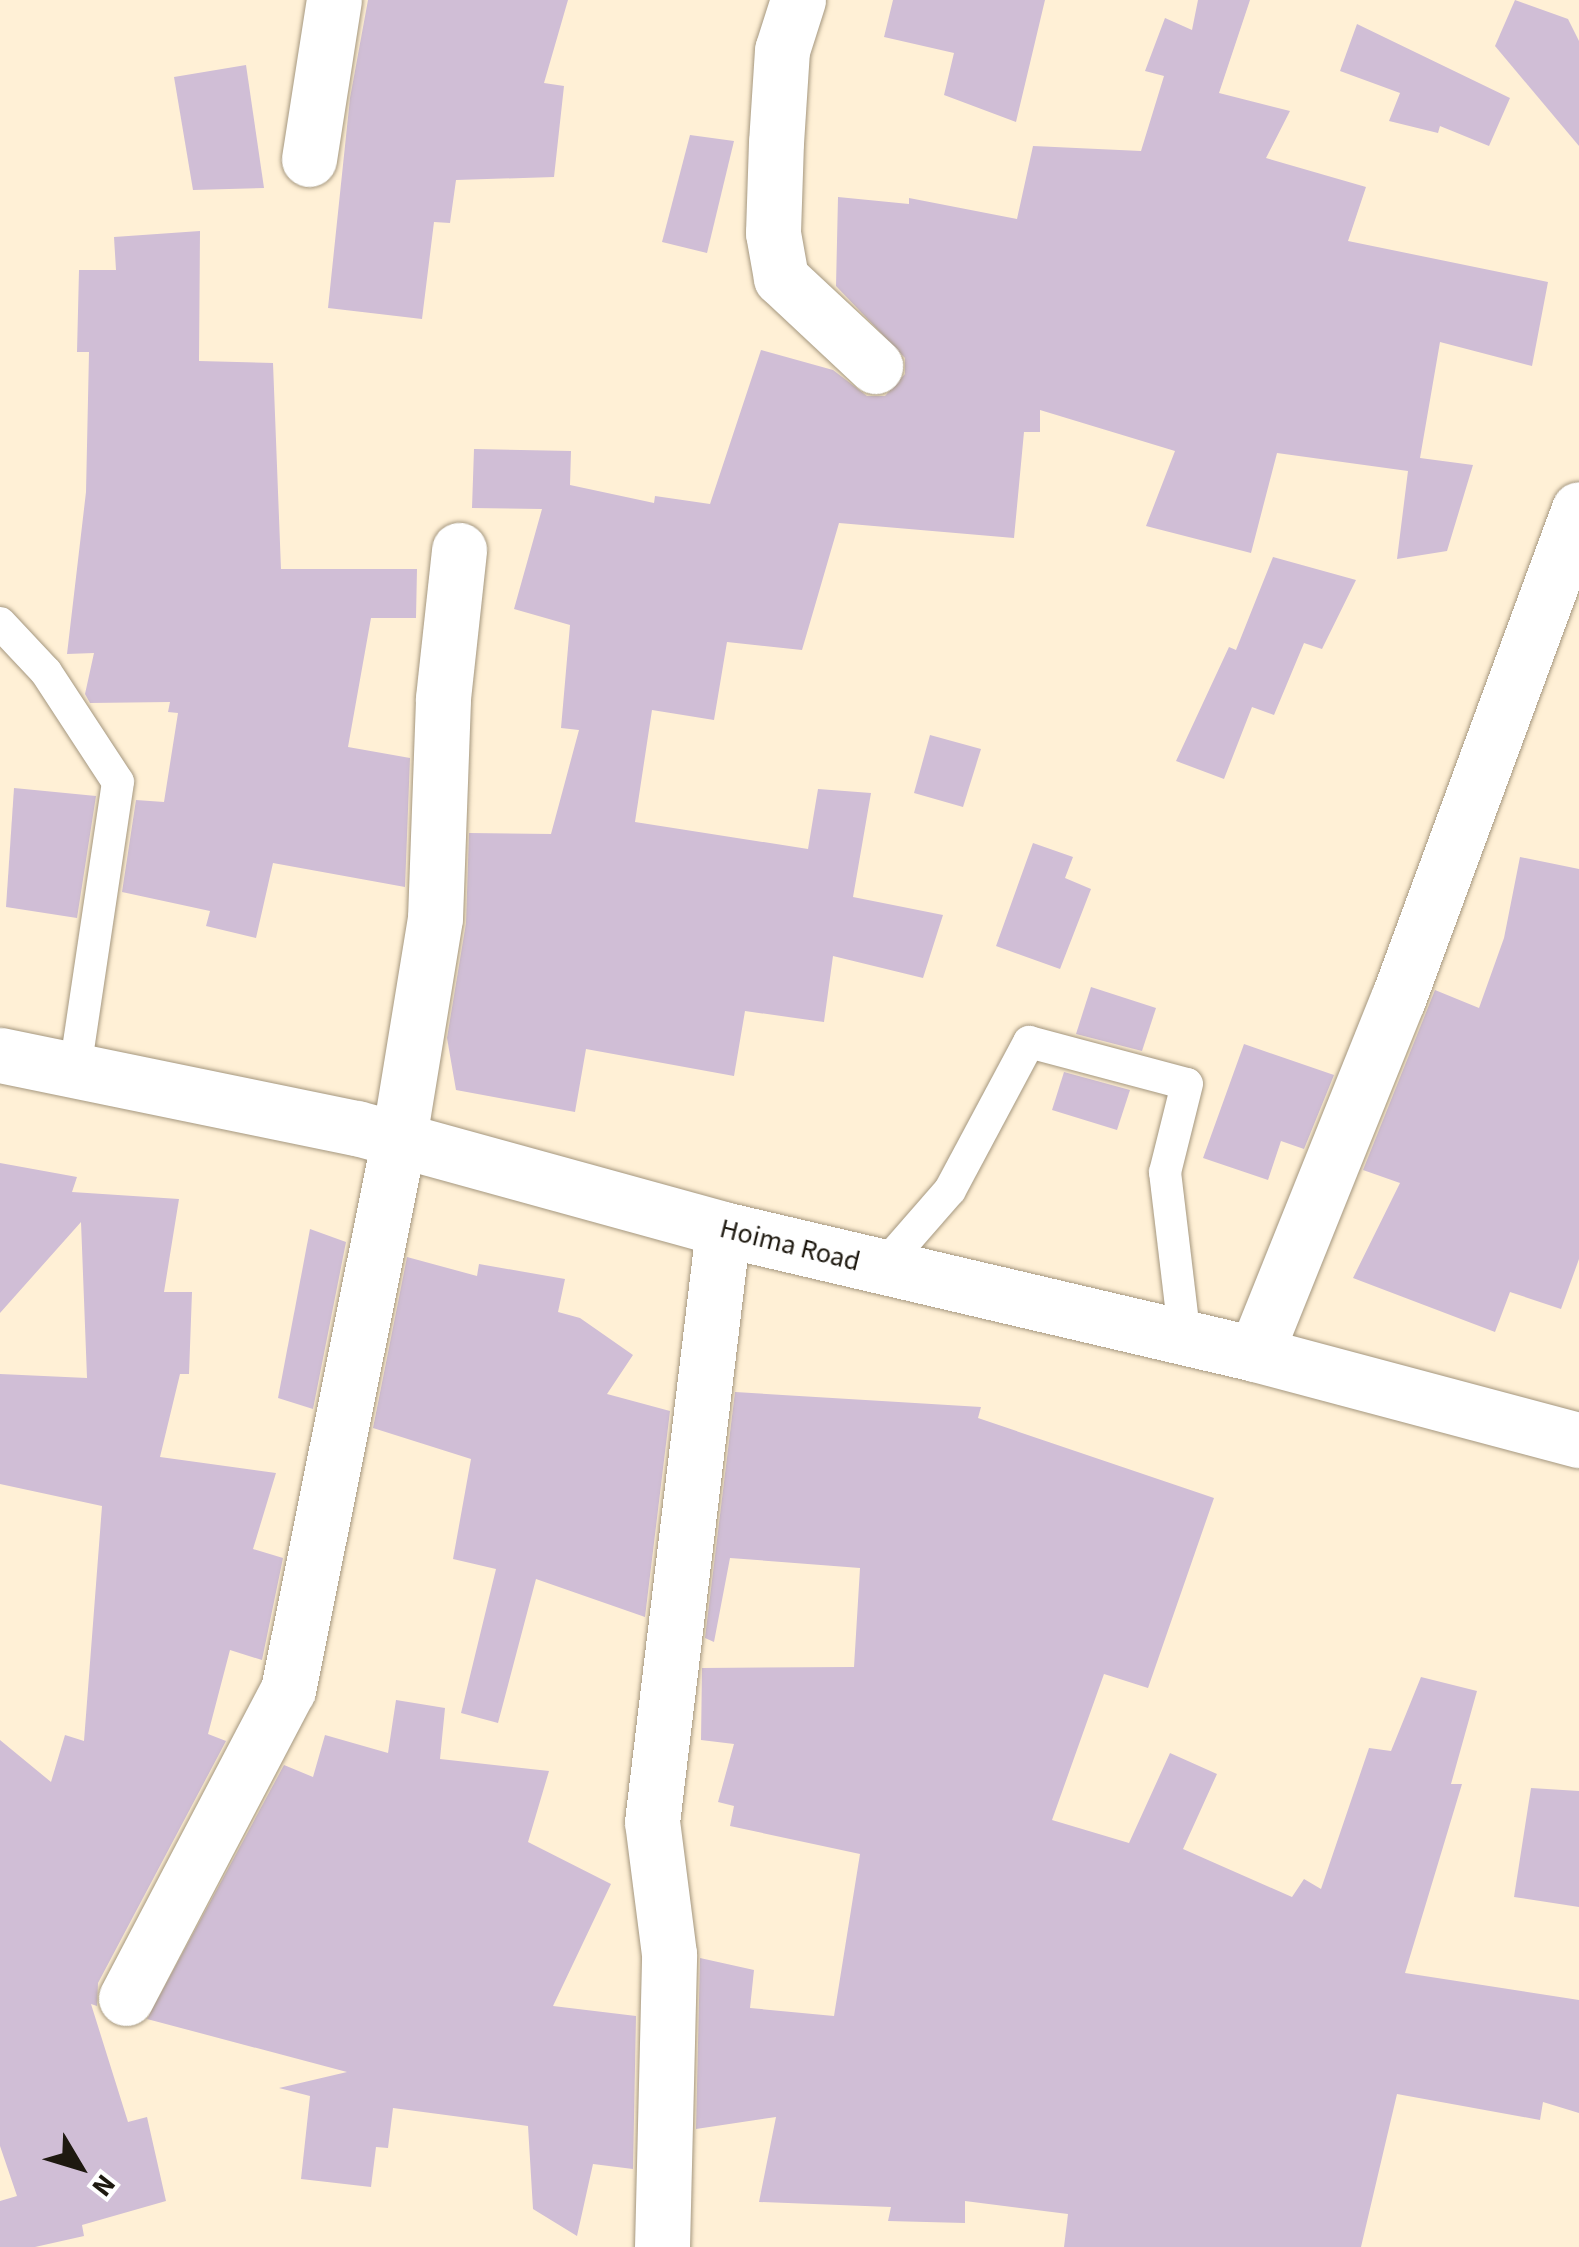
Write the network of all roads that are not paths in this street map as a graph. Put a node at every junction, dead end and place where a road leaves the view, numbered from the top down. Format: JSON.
{"nodes":[{"id":1,"x":334,"y":0,"type":"edge"},
{"id":2,"x":798,"y":0,"type":"edge"},
{"id":3,"x":309,"y":159,"type":"dead end"},
{"id":4,"x":875,"y":366,"type":"dead end"},
{"id":5,"x":1579,"y":509,"type":"edge"},
{"id":6,"x":459,"y":550,"type":"dead end"},
{"id":7,"x":0,"y":624,"type":"edge"},
{"id":8,"x":0,"y":1055,"type":"edge"},
{"id":9,"x":75,"y":1070,"type":"junction"},
{"id":10,"x":399,"y":1138,"type":"junction"},
{"id":11,"x":723,"y":1229,"type":"junction"},
{"id":12,"x":882,"y":1268,"type":"junction"},
{"id":13,"x":1185,"y":1339,"type":"junction"},
{"id":14,"x":1255,"y":1354,"type":"junction"},
{"id":15,"x":1579,"y":1440,"type":"edge"},
{"id":16,"x":126,"y":1998,"type":"dead end"},
{"id":17,"x":662,"y":2247,"type":"edge"}],
"edges":[{"from":1,"to":3,"type":"street"},
{"from":2,"to":4,"type":"street"},
{"from":5,"to":14,"type":"street"},
{"from":6,"to":10,"type":"street"},
{"from":7,"to":9,"type":"lane"},
{"from":8,"to":9,"type":"street","name":"Hoima Road"},
{"from":9,"to":10,"type":"street","name":"Hoima Road"},
{"from":10,"to":11,"type":"street","name":"Hoima Road"},
{"from":10,"to":16,"type":"street"},
{"from":11,"to":12,"type":"street","name":"Hoima Road"},
{"from":11,"to":17,"type":"street"},
{"from":12,"to":13,"type":"street","name":"Hoima Road"},
{"from":12,"to":13,"type":"lane"},
{"from":13,"to":14,"type":"street","name":"Hoima Road"},
{"from":14,"to":15,"type":"street","name":"Hoima Road"}]}
